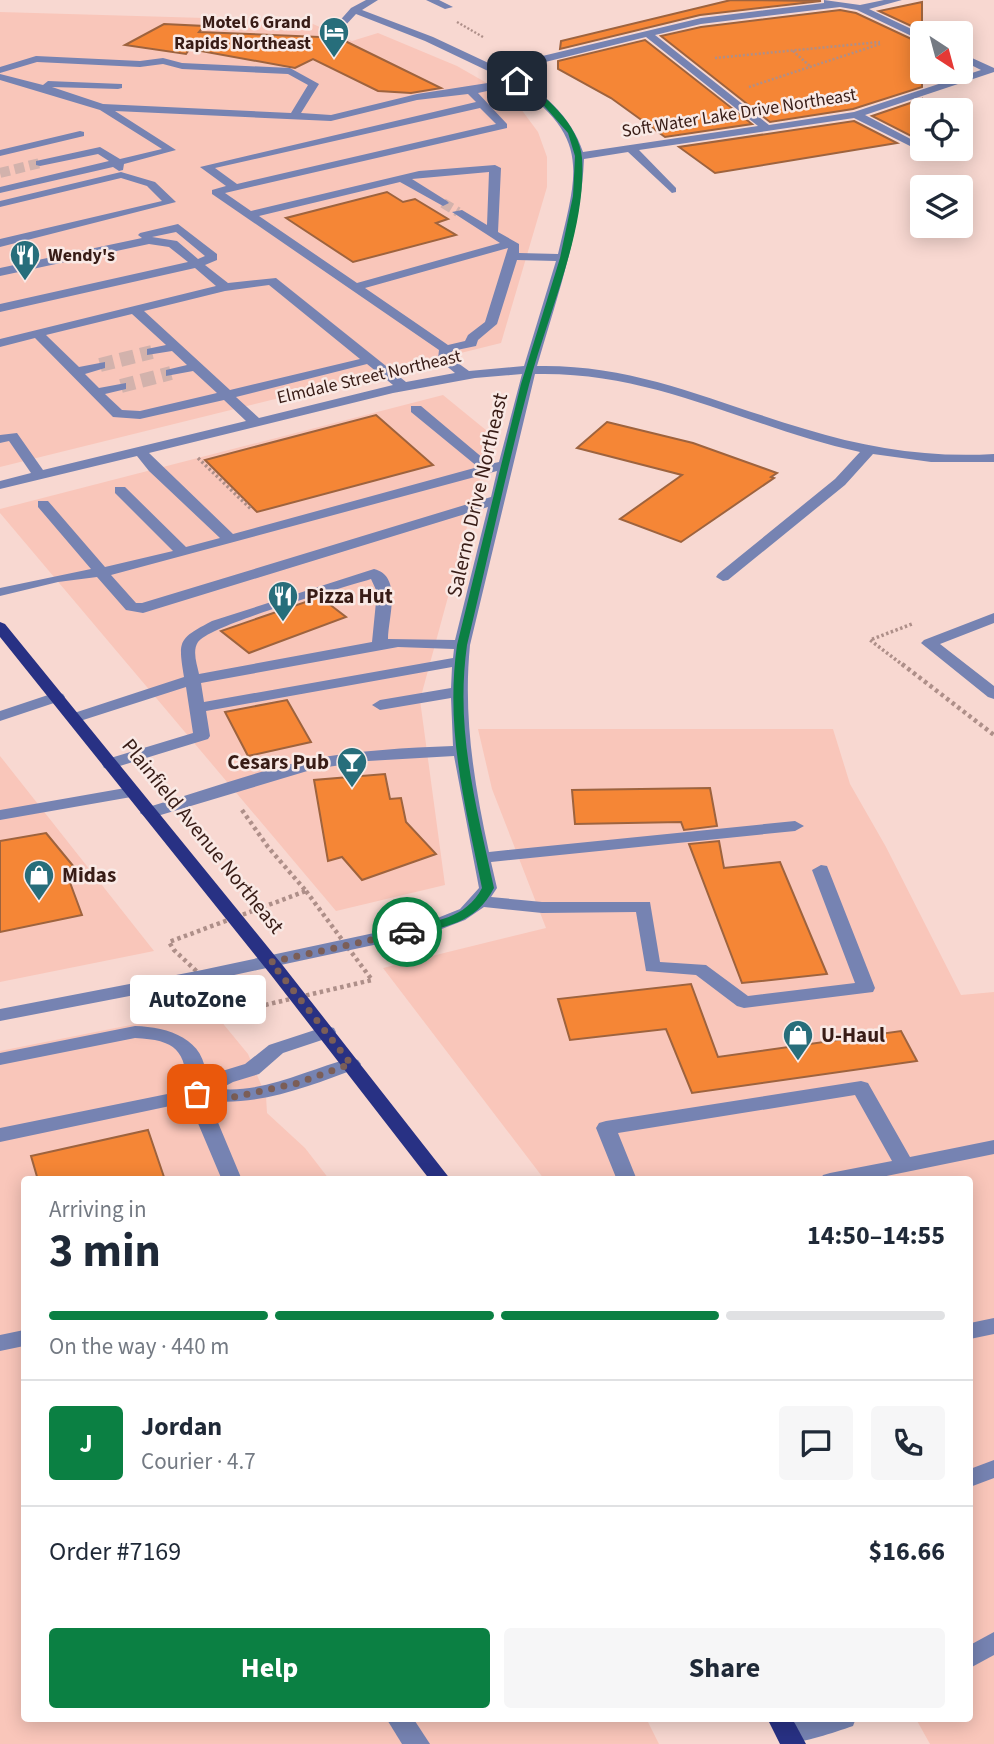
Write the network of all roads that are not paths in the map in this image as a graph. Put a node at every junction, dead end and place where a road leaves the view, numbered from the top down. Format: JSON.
{"nodes":[{"id":1,"x":373,"y":0,"type":"edge"},
{"id":2,"x":430,"y":0,"type":"edge"},
{"id":3,"x":824,"y":0,"type":"edge"},
{"id":4,"x":897,"y":0,"type":"edge"},
{"id":5,"x":839,"y":4,"type":"junction"},
{"id":6,"x":448,"y":7,"type":"road end"},
{"id":7,"x":860,"y":9,"type":"junction"},
{"id":8,"x":354,"y":10,"type":"junction"},
{"id":9,"x":341,"y":25,"type":"dead end"},
{"id":10,"x":910,"y":32,"type":"edge"},
{"id":11,"x":648,"y":34,"type":"junction"},
{"id":12,"x":973,"y":61,"type":"edge"},
{"id":13,"x":0,"y":70,"type":"edge"},
{"id":14,"x":499,"y":70,"type":"junction"},
{"id":15,"x":992,"y":70,"type":"edge"},
{"id":16,"x":0,"y":77,"type":"edge"},
{"id":17,"x":517,"y":81,"type":"junction"},
{"id":18,"x":29,"y":83,"type":"junction"},
{"id":19,"x":118,"y":86,"type":"dead end"},
{"id":20,"x":470,"y":90,"type":"junction"},
{"id":21,"x":483,"y":104,"type":"junction"},
{"id":22,"x":103,"y":107,"type":"junction"},
{"id":23,"x":856,"y":115,"type":"junction"},
{"id":24,"x":294,"y":116,"type":"junction"},
{"id":25,"x":766,"y":128,"type":"junction"},
{"id":26,"x":80,"y":134,"type":"dead end"},
{"id":27,"x":910,"y":143,"type":"edge"},
{"id":28,"x":630,"y":148,"type":"junction"},
{"id":29,"x":0,"y":153,"type":"edge"},
{"id":30,"x":579,"y":156,"type":"junction"},
{"id":31,"x":40,"y":163,"type":"tunnel mouth"},
{"id":32,"x":119,"y":168,"type":"junction"},
{"id":33,"x":402,"y":178,"type":"junction"},
{"id":34,"x":236,"y":188,"type":"junction"},
{"id":35,"x":0,"y":190,"type":"edge"},
{"id":36,"x":672,"y":190,"type":"dead end"},
{"id":37,"x":443,"y":203,"type":"tunnel mouth"},
{"id":38,"x":0,"y":204,"type":"edge"},
{"id":39,"x":458,"y":212,"type":"tunnel mouth"},
{"id":40,"x":249,"y":215,"type":"junction"},
{"id":41,"x":492,"y":233,"type":"junction"},
{"id":42,"x":0,"y":243,"type":"edge"},
{"id":43,"x":511,"y":250,"type":"junction"},
{"id":44,"x":564,"y":258,"type":"junction"},
{"id":45,"x":196,"y":264,"type":"junction"},
{"id":46,"x":0,"y":266,"type":"edge"},
{"id":47,"x":0,"y":272,"type":"edge"},
{"id":48,"x":225,"y":287,"type":"junction"},
{"id":49,"x":355,"y":287,"type":"junction"},
{"id":50,"x":0,"y":308,"type":"edge"},
{"id":51,"x":133,"y":308,"type":"junction"},
{"id":52,"x":37,"y":333,"type":"junction"},
{"id":53,"x":0,"y":343,"type":"edge"},
{"id":54,"x":175,"y":346,"type":"junction"},
{"id":55,"x":446,"y":349,"type":"junction"},
{"id":56,"x":152,"y":352,"type":"tunnel mouth"},
{"id":57,"x":370,"y":360,"type":"junction"},
{"id":58,"x":100,"y":365,"type":"tunnel mouth"},
{"id":59,"x":196,"y":366,"type":"junction"},
{"id":60,"x":529,"y":369,"type":"junction"},
{"id":61,"x":76,"y":372,"type":"junction"},
{"id":62,"x":171,"y":373,"type":"tunnel mouth"},
{"id":63,"x":466,"y":375,"type":"junction"},
{"id":64,"x":121,"y":386,"type":"tunnel mouth"},
{"id":65,"x":402,"y":386,"type":"junction"},
{"id":66,"x":97,"y":392,"type":"junction"},
{"id":67,"x":227,"y":395,"type":"junction"},
{"id":68,"x":415,"y":409,"type":"dead end"},
{"id":69,"x":0,"y":423,"type":"edge"},
{"id":70,"x":256,"y":423,"type":"junction"},
{"id":71,"x":6,"y":438,"type":"edge"},
{"id":72,"x":870,"y":449,"type":"junction"},
{"id":73,"x":140,"y":451,"type":"junction"},
{"id":74,"x":994,"y":458,"type":"edge"},
{"id":75,"x":506,"y":464,"type":"junction"},
{"id":76,"x":488,"y":469,"type":"junction"},
{"id":77,"x":39,"y":475,"type":"junction"},
{"id":78,"x":0,"y":485,"type":"edge"},
{"id":79,"x":120,"y":490,"type":"dead end"},
{"id":80,"x":498,"y":499,"type":"junction"},
{"id":81,"x":43,"y":503,"type":"dead end"},
{"id":82,"x":230,"y":539,"type":"junction"},
{"id":83,"x":182,"y":552,"type":"junction"},
{"id":84,"x":101,"y":572,"type":"junction"},
{"id":85,"x":723,"y":577,"type":"dead end"},
{"id":86,"x":0,"y":592,"type":"edge"},
{"id":87,"x":994,"y":618,"type":"edge"},
{"id":88,"x":2,"y":633,"type":"edge"},
{"id":89,"x":380,"y":645,"type":"junction"},
{"id":90,"x":461,"y":653,"type":"junction"},
{"id":91,"x":192,"y":680,"type":"junction"},
{"id":92,"x":457,"y":692,"type":"junction"},
{"id":93,"x":994,"y":694,"type":"edge"},
{"id":94,"x":57,"y":697,"type":"junction"},
{"id":95,"x":380,"y":705,"type":"dead end"},
{"id":96,"x":197,"y":708,"type":"junction"},
{"id":97,"x":0,"y":716,"type":"edge"},
{"id":98,"x":74,"y":718,"type":"junction"},
{"id":99,"x":460,"y":751,"type":"junction"},
{"id":100,"x":110,"y":764,"type":"junction"},
{"id":101,"x":131,"y":792,"type":"junction"},
{"id":102,"x":148,"y":813,"type":"junction"},
{"id":103,"x":0,"y":815,"type":"edge"},
{"id":104,"x":795,"y":826,"type":"dead end"},
{"id":105,"x":482,"y":858,"type":"junction"},
{"id":106,"x":821,"y":870,"type":"dead end"},
{"id":107,"x":481,"y":901,"type":"junction"},
{"id":108,"x":271,"y":962,"type":"junction"},
{"id":109,"x":0,"y":1015,"type":"edge"},
{"id":110,"x":327,"y":1032,"type":"junction"},
{"id":111,"x":0,"y":1059,"type":"edge"},
{"id":112,"x":351,"y":1064,"type":"junction"},
{"id":113,"x":197,"y":1094,"type":"junction"},
{"id":114,"x":0,"y":1135,"type":"edge"},
{"id":115,"x":994,"y":1147,"type":"edge"},
{"id":116,"x":904,"y":1164,"type":"junction"},
{"id":117,"x":230,"y":1176,"type":"edge"},
{"id":118,"x":438,"y":1176,"type":"edge"},
{"id":119,"x":625,"y":1176,"type":"edge"},
{"id":120,"x":849,"y":1176,"type":"edge"},
{"id":121,"x":994,"y":1326,"type":"edge"},
{"id":122,"x":973,"y":1330,"type":"edge"},
{"id":123,"x":21,"y":1339,"type":"edge"},
{"id":124,"x":0,"y":1343,"type":"edge"},
{"id":125,"x":994,"y":1469,"type":"edge"},
{"id":126,"x":973,"y":1477,"type":"edge"},
{"id":127,"x":994,"y":1642,"type":"edge"},
{"id":128,"x":973,"y":1656,"type":"edge"},
{"id":129,"x":401,"y":1722,"type":"edge"},
{"id":130,"x":829,"y":1722,"type":"edge"},
{"id":131,"x":787,"y":1733,"type":"edge"},
{"id":132,"x":417,"y":1744,"type":"edge"}],
"edges":[{"from":1,"to":8,"type":"street"},
{"from":2,"to":6,"type":"street"},
{"from":3,"to":5,"type":"street"},
{"from":4,"to":7,"type":"street"},
{"from":5,"to":7,"type":"street"},
{"from":5,"to":11,"type":"street"},
{"from":7,"to":10,"type":"street"},
{"from":8,"to":9,"type":"street"},
{"from":8,"to":14,"type":"street","name":"Salerno Drive Northeast"},
{"from":11,"to":14,"type":"street"},
{"from":11,"to":25,"type":"street"},
{"from":12,"to":15,"type":"street","name":"Soft Water Lake Drive Northeast"},
{"from":13,"to":24,"type":"street"},
{"from":14,"to":17,"type":"street","name":"Salerno Drive Northeast"},
{"from":15,"to":23,"type":"street","name":"Soft Water Lake Drive Northeast"},
{"from":16,"to":18,"type":"street"},
{"from":17,"to":20,"type":"street"},
{"from":17,"to":30,"type":"street","name":"Salerno Drive Northeast"},
{"from":18,"to":19,"type":"street"},
{"from":18,"to":22,"type":"street"},
{"from":20,"to":21,"type":"street"},
{"from":20,"to":24,"type":"street"},
{"from":21,"to":34,"type":"street"},
{"from":21,"to":34,"type":"street"},
{"from":22,"to":24,"type":"street"},
{"from":22,"to":32,"type":"street"},
{"from":23,"to":25,"type":"street","name":"Soft Water Lake Drive Northeast"},
{"from":23,"to":27,"type":"street"},
{"from":25,"to":28,"type":"street","name":"Soft Water Lake Drive Northeast"},
{"from":26,"to":29,"type":"street"},
{"from":28,"to":30,"type":"street","name":"Soft Water Lake Drive Northeast"},
{"from":28,"to":36,"type":"street"},
{"from":30,"to":44,"type":"street","name":"Salerno Drive Northeast"},
{"from":31,"to":32,"type":"street"},
{"from":32,"to":35,"type":"street"},
{"from":32,"to":38,"type":"street"},
{"from":32,"to":42,"type":"street"},
{"from":33,"to":37,"type":"street"},
{"from":33,"to":40,"type":"street"},
{"from":33,"to":41,"type":"street"},
{"from":34,"to":40,"type":"street"},
{"from":39,"to":41,"type":"street"},
{"from":40,"to":49,"type":"street"},
{"from":41,"to":43,"type":"street"},
{"from":43,"to":44,"type":"street"},
{"from":43,"to":49,"type":"street"},
{"from":43,"to":55,"type":"street"},
{"from":44,"to":60,"type":"street","name":"Salerno Drive Northeast"},
{"from":45,"to":46,"type":"street"},
{"from":45,"to":47,"type":"street"},
{"from":45,"to":48,"type":"street"},
{"from":45,"to":50,"type":"street"},
{"from":48,"to":51,"type":"street"},
{"from":48,"to":57,"type":"street"},
{"from":49,"to":55,"type":"street"},
{"from":51,"to":52,"type":"street"},
{"from":51,"to":54,"type":"street"},
{"from":52,"to":53,"type":"street"},
{"from":52,"to":61,"type":"street"},
{"from":54,"to":56,"type":"street"},
{"from":54,"to":59,"type":"street"},
{"from":55,"to":63,"type":"street"},
{"from":57,"to":65,"type":"street"},
{"from":57,"to":67,"type":"street"},
{"from":58,"to":61,"type":"street"},
{"from":59,"to":62,"type":"street"},
{"from":59,"to":67,"type":"street"},
{"from":60,"to":63,"type":"street","name":"Elmdale Street Northeast"},
{"from":60,"to":72,"type":"street","name":"Elmdale Street Northeast"},
{"from":60,"to":75,"type":"street","name":"Salerno Drive Northeast"},
{"from":61,"to":66,"type":"street"},
{"from":63,"to":65,"type":"street","name":"Elmdale Street Northeast"},
{"from":64,"to":66,"type":"street"},
{"from":65,"to":70,"type":"street","name":"Elmdale Street Northeast"},
{"from":66,"to":67,"type":"street"},
{"from":67,"to":70,"type":"street"},
{"from":68,"to":76,"type":"street"},
{"from":69,"to":71,"type":"street"},
{"from":70,"to":73,"type":"street","name":"Elmdale Street Northeast"},
{"from":71,"to":77,"type":"street"},
{"from":72,"to":74,"type":"street","name":"Elmdale Street Northeast"},
{"from":72,"to":85,"type":"street"},
{"from":73,"to":77,"type":"street","name":"Elmdale Street Northeast"},
{"from":73,"to":82,"type":"street"},
{"from":75,"to":76,"type":"street"},
{"from":75,"to":80,"type":"street","name":"Salerno Drive Northeast"},
{"from":76,"to":82,"type":"street"},
{"from":77,"to":78,"type":"street","name":"Elmdale Street Northeast"},
{"from":79,"to":83,"type":"street"},
{"from":80,"to":84,"type":"street"},
{"from":80,"to":90,"type":"street","name":"Salerno Drive Northeast"},
{"from":81,"to":84,"type":"street"},
{"from":82,"to":83,"type":"street"},
{"from":83,"to":84,"type":"street"},
{"from":84,"to":86,"type":"street"},
{"from":87,"to":93,"type":"street"},
{"from":88,"to":94,"type":"main road","name":"Plainfield Avenue Northeast"},
{"from":89,"to":90,"type":"street"},
{"from":89,"to":91,"type":"street"},
{"from":89,"to":91,"type":"street"},
{"from":90,"to":92,"type":"street","name":"Salerno Drive Northeast"},
{"from":90,"to":96,"type":"street"},
{"from":91,"to":96,"type":"street"},
{"from":91,"to":98,"type":"street"},
{"from":92,"to":95,"type":"street"},
{"from":92,"to":99,"type":"street","name":"Salerno Drive Northeast"},
{"from":94,"to":97,"type":"street"},
{"from":94,"to":98,"type":"main road","name":"Plainfield Avenue Northeast"},
{"from":96,"to":100,"type":"street"},
{"from":98,"to":100,"type":"main road","name":"Plainfield Avenue Northeast"},
{"from":99,"to":102,"type":"street"},
{"from":99,"to":105,"type":"street","name":"Salerno Drive Northeast"},
{"from":100,"to":101,"type":"main road","name":"Plainfield Avenue Northeast"},
{"from":101,"to":102,"type":"main road","name":"Plainfield Avenue Northeast"},
{"from":101,"to":103,"type":"street"},
{"from":102,"to":108,"type":"main road","name":"Plainfield Avenue Northeast"},
{"from":104,"to":105,"type":"street"},
{"from":105,"to":107,"type":"street","name":"Salerno Drive Northeast"},
{"from":106,"to":107,"type":"street"},
{"from":107,"to":108,"type":"street"},
{"from":108,"to":109,"type":"street"},
{"from":108,"to":110,"type":"main road","name":"Plainfield Avenue Northeast"},
{"from":110,"to":112,"type":"main road","name":"Plainfield Avenue Northeast"},
{"from":110,"to":113,"type":"street"},
{"from":111,"to":113,"type":"street"},
{"from":112,"to":113,"type":"street"},
{"from":112,"to":118,"type":"main road","name":"Plainfield Avenue Northeast"},
{"from":113,"to":114,"type":"street"},
{"from":113,"to":117,"type":"street"},
{"from":115,"to":116,"type":"street"},
{"from":116,"to":119,"type":"street"},
{"from":116,"to":120,"type":"street"},
{"from":121,"to":122,"type":"street"},
{"from":123,"to":124,"type":"street"},
{"from":125,"to":126,"type":"street"},
{"from":127,"to":128,"type":"street"},
{"from":129,"to":132,"type":"street"},
{"from":130,"to":131,"type":"street"}]}
